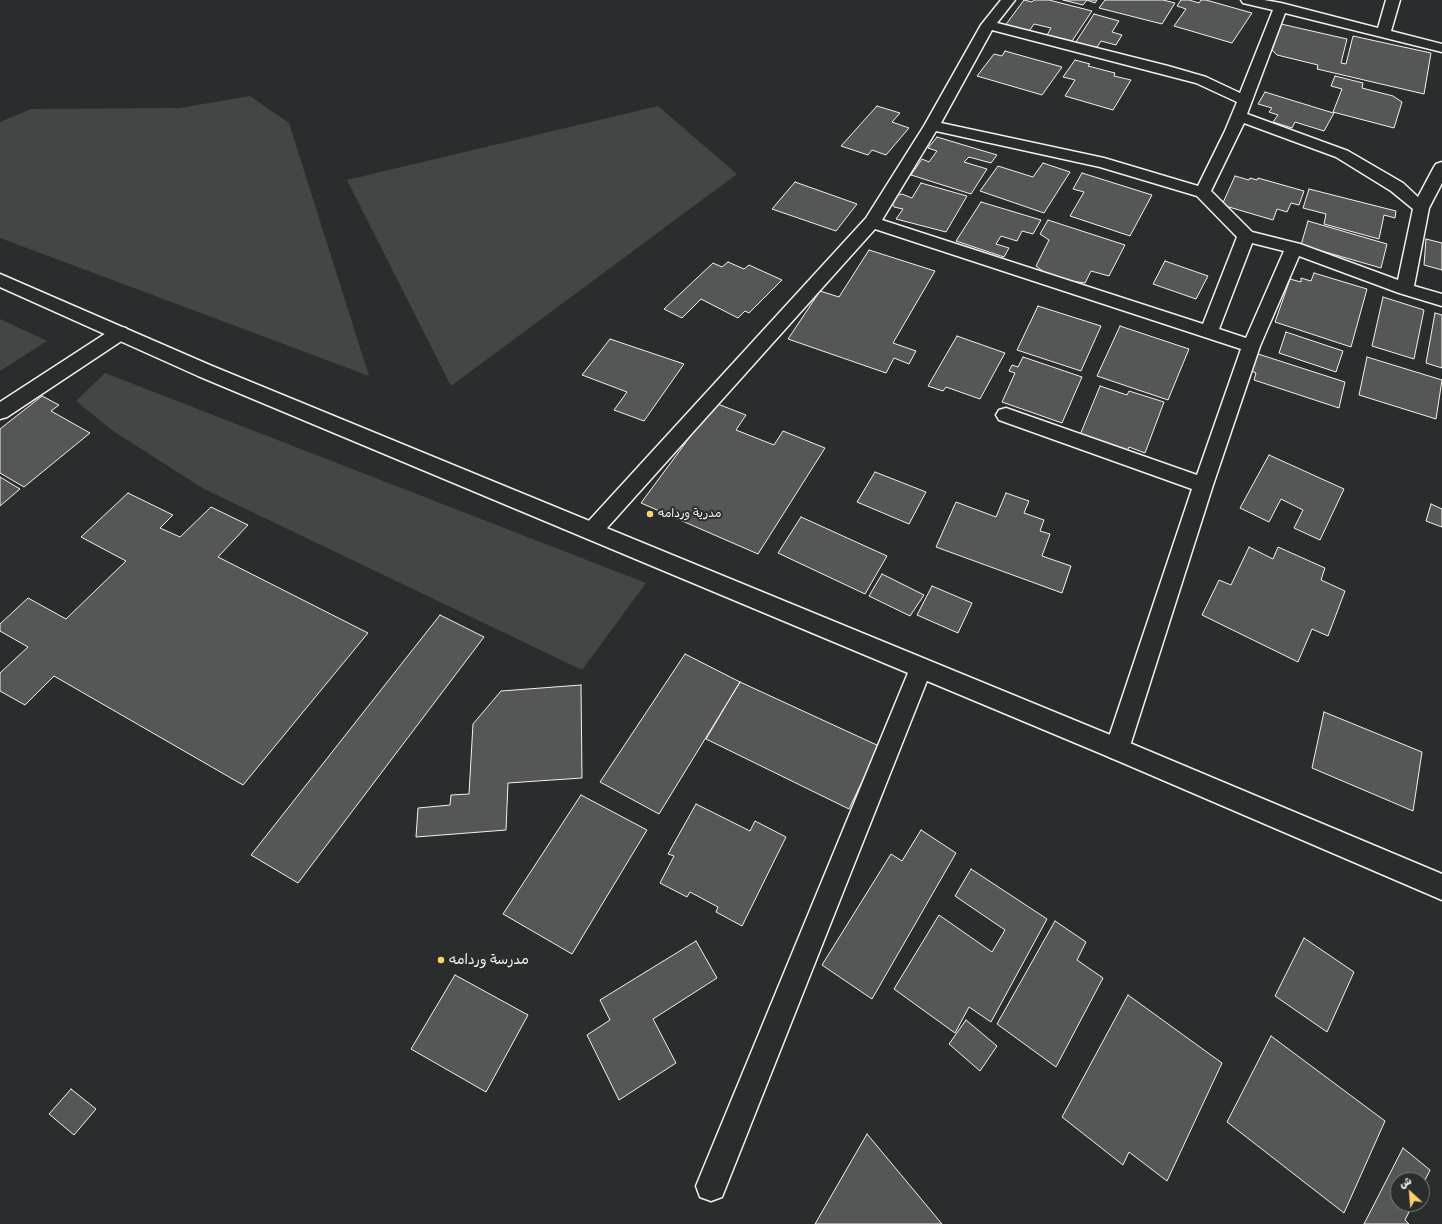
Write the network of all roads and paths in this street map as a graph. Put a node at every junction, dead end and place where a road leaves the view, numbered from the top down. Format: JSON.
{"nodes":[{"id":1,"x":1008,"y":0,"type":"edge"},
{"id":2,"x":1248,"y":0,"type":"edge"},
{"id":3,"x":1393,"y":0,"type":"edge"},
{"id":4,"x":1281,"y":7,"type":"junction"},
{"id":5,"x":988,"y":25,"type":"junction"},
{"id":6,"x":1384,"y":33,"type":"junction"},
{"id":7,"x":1442,"y":48,"type":"edge"},
{"id":8,"x":1244,"y":100,"type":"junction"},
{"id":9,"x":1238,"y":116,"type":"junction"},
{"id":10,"x":932,"y":126,"type":"junction"},
{"id":11,"x":1442,"y":167,"type":"edge"},
{"id":12,"x":1203,"y":192,"type":"junction"},
{"id":13,"x":1421,"y":208,"type":"junction"},
{"id":14,"x":872,"y":222,"type":"junction"},
{"id":15,"x":1246,"y":236,"type":"junction"},
{"id":16,"x":1294,"y":248,"type":"junction"},
{"id":17,"x":0,"y":280,"type":"edge"},
{"id":18,"x":1405,"y":289,"type":"junction"},
{"id":19,"x":1442,"y":300,"type":"edge"},
{"id":20,"x":120,"y":333,"type":"junction"},
{"id":21,"x":1208,"y":333,"type":"junction"},
{"id":22,"x":1251,"y":346,"type":"junction"},
{"id":23,"x":0,"y":412,"type":"edge"},
{"id":24,"x":1006,"y":415,"type":"dead end"},
{"id":25,"x":1203,"y":485,"type":"junction"},
{"id":26,"x":592,"y":531,"type":"junction"},
{"id":27,"x":921,"y":668,"type":"junction"},
{"id":28,"x":1117,"y":749,"type":"junction"},
{"id":29,"x":1442,"y":887,"type":"edge"},
{"id":30,"x":711,"y":1186,"type":"dead end"}],
"edges":[{"from":1,"to":5,"type":"street"},
{"from":2,"to":4,"type":"street"},
{"from":3,"to":6,"type":"street"},
{"from":4,"to":6,"type":"street"},
{"from":4,"to":8,"type":"street"},
{"from":5,"to":8,"type":"street"},
{"from":5,"to":10,"type":"street"},
{"from":6,"to":7,"type":"street"},
{"from":8,"to":9,"type":"street"},
{"from":9,"to":12,"type":"street"},
{"from":9,"to":13,"type":"street"},
{"from":10,"to":12,"type":"street"},
{"from":10,"to":14,"type":"street"},
{"from":11,"to":13,"type":"street"},
{"from":12,"to":15,"type":"street"},
{"from":13,"to":18,"type":"street"},
{"from":14,"to":21,"type":"street"},
{"from":14,"to":26,"type":"street"},
{"from":15,"to":16,"type":"street"},
{"from":15,"to":21,"type":"street"},
{"from":16,"to":18,"type":"street"},
{"from":16,"to":22,"type":"street"},
{"from":17,"to":20,"type":"street"},
{"from":18,"to":19,"type":"street"},
{"from":20,"to":23,"type":"street"},
{"from":20,"to":26,"type":"street"},
{"from":21,"to":22,"type":"street"},
{"from":22,"to":25,"type":"street"},
{"from":24,"to":25,"type":"street"},
{"from":25,"to":28,"type":"street"},
{"from":26,"to":27,"type":"street"},
{"from":27,"to":28,"type":"street"},
{"from":27,"to":30,"type":"street"},
{"from":28,"to":29,"type":"street"}]}
